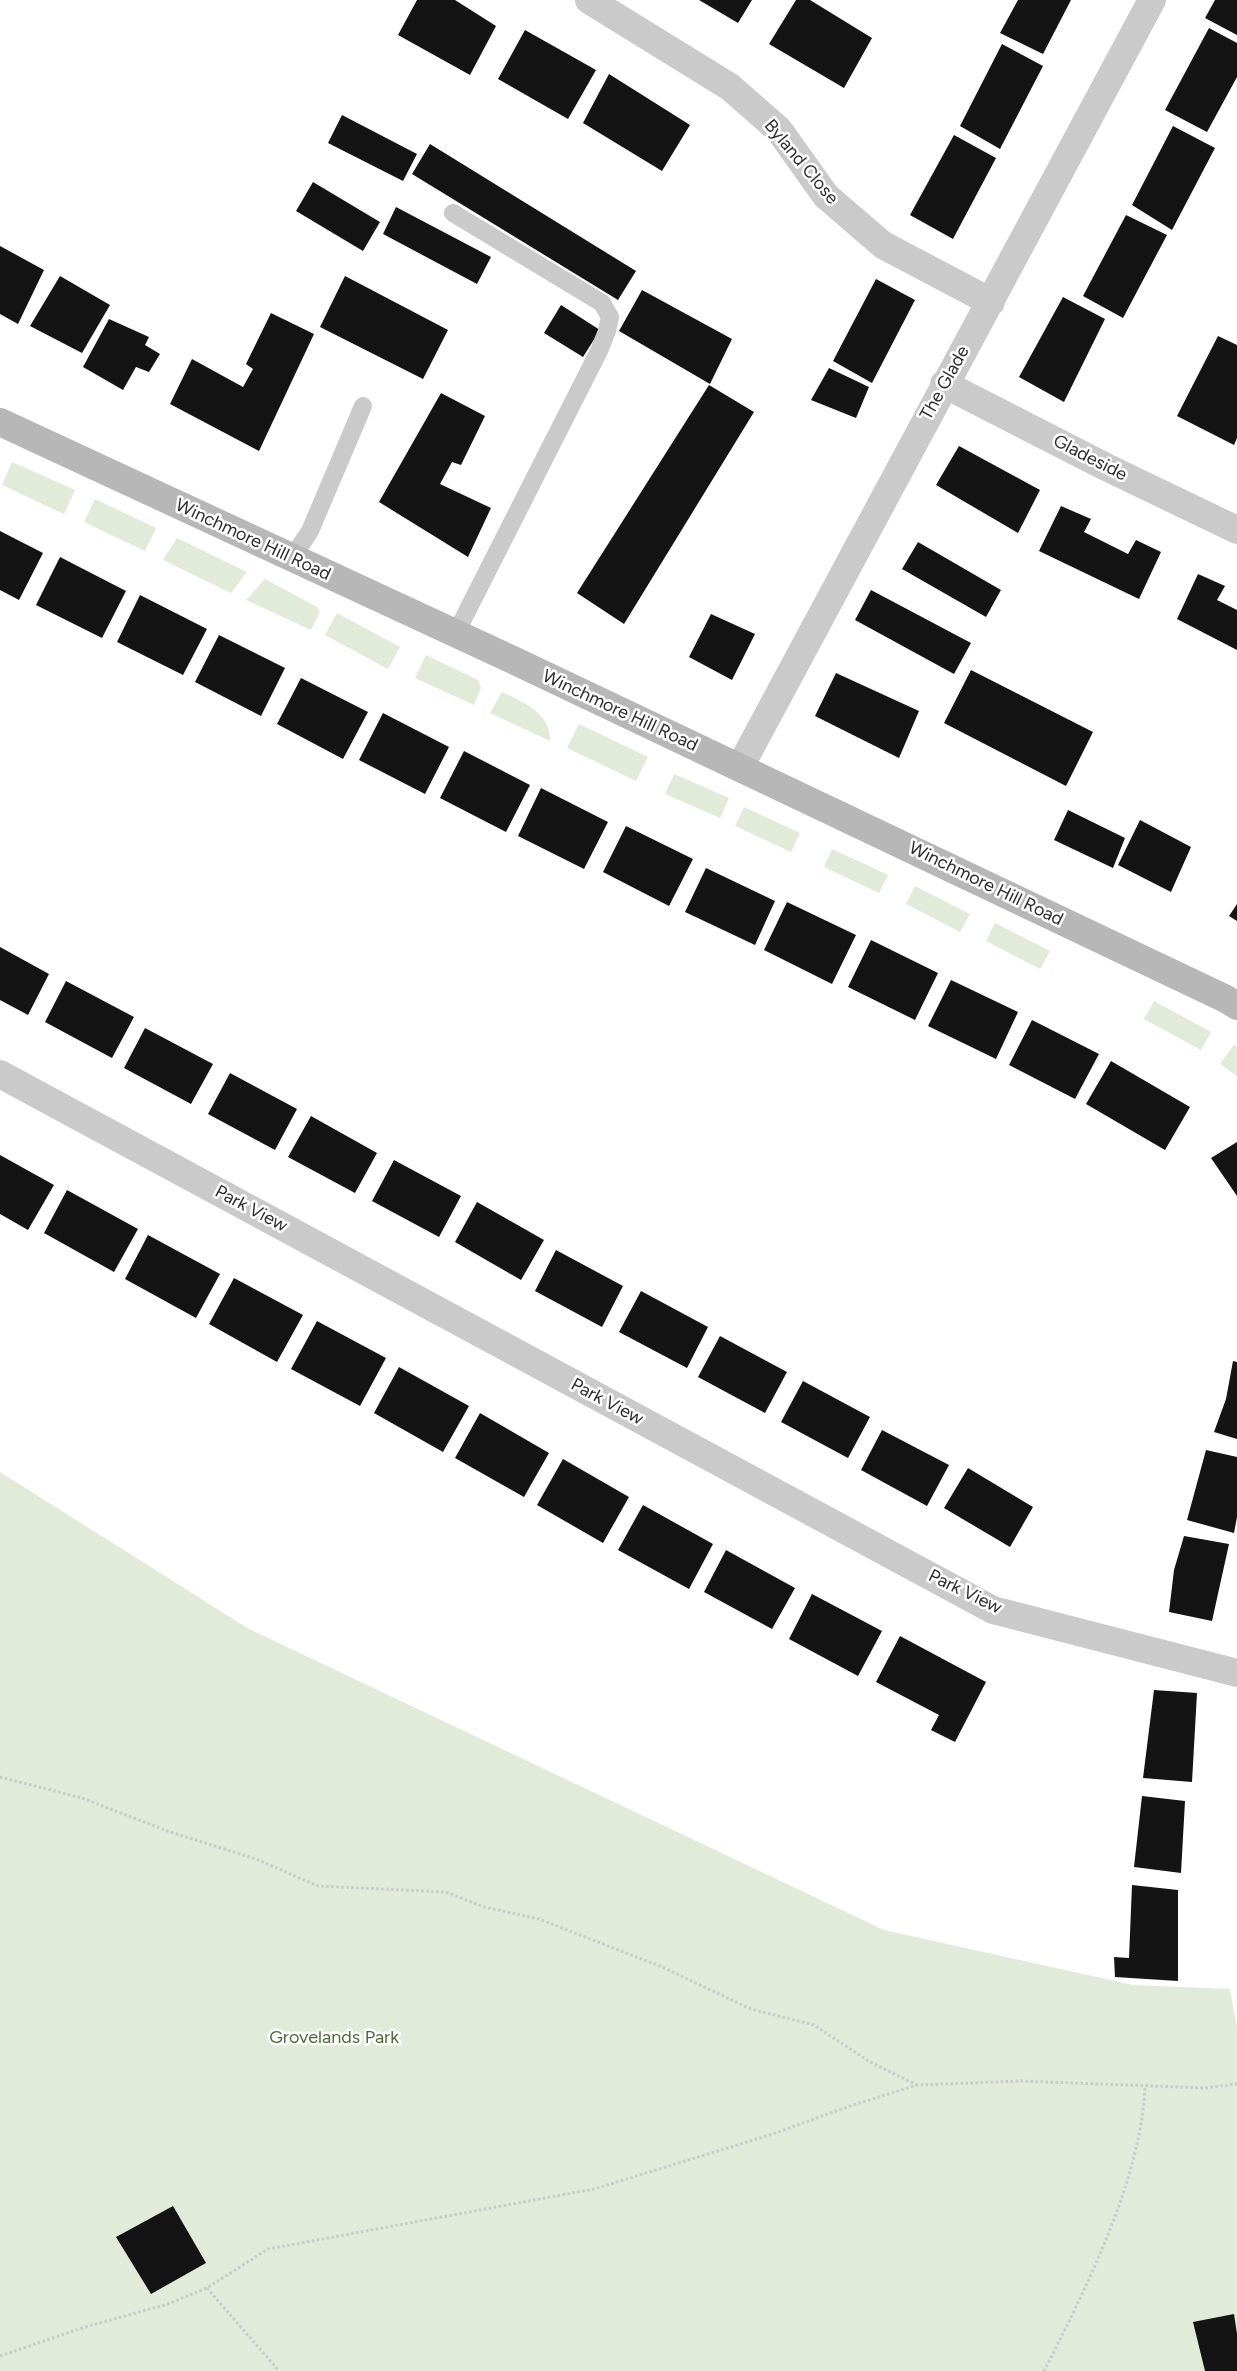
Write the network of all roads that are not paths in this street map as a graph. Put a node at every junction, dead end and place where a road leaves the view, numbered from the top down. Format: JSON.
{"nodes":[{"id":1,"x":589,"y":0,"type":"edge"},
{"id":2,"x":1152,"y":0,"type":"edge"},
{"id":3,"x":453,"y":213,"type":"dead end"},
{"id":4,"x":991,"y":302,"type":"junction"},
{"id":5,"x":944,"y":384,"type":"junction"},
{"id":6,"x":362,"y":406,"type":"dead end"},
{"id":7,"x":0,"y":422,"type":"edge"},
{"id":8,"x":1237,"y":530,"type":"edge"},
{"id":9,"x":292,"y":558,"type":"junction"},
{"id":10,"x":456,"y":633,"type":"junction"},
{"id":11,"x":740,"y":767,"type":"junction"},
{"id":12,"x":1237,"y":1006,"type":"edge"},
{"id":13,"x":0,"y":1074,"type":"edge"},
{"id":14,"x":1237,"y":1673,"type":"edge"}],
"edges":[{"from":1,"to":4,"type":"street","name":"Byland Close"},
{"from":2,"to":4,"type":"street","name":"The Glade"},
{"from":3,"to":10,"type":"lane"},
{"from":4,"to":5,"type":"street","name":"The Glade"},
{"from":5,"to":8,"type":"street","name":"Gladeside"},
{"from":5,"to":11,"type":"street","name":"The Glade"},
{"from":6,"to":9,"type":"lane"},
{"from":7,"to":9,"type":"street","name":"Winchmore Hill Road"},
{"from":9,"to":10,"type":"street","name":"Winchmore Hill Road"},
{"from":10,"to":11,"type":"street","name":"Winchmore Hill Road"},
{"from":11,"to":12,"type":"street","name":"Winchmore Hill Road"},
{"from":13,"to":14,"type":"street","name":"Park View"}]}
